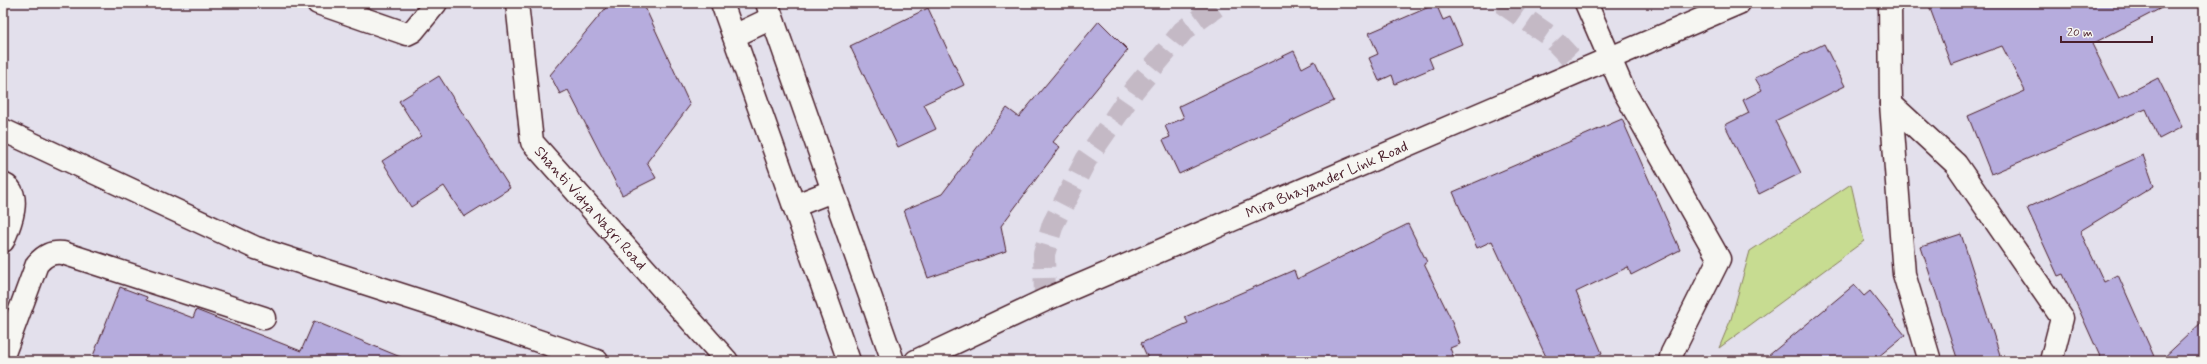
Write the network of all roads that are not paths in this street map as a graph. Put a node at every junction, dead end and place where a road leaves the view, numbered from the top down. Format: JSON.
{"nodes":[{"id":1,"x":318,"y":3,"type":"edge"},
{"id":2,"x":436,"y":3,"type":"edge"},
{"id":3,"x":517,"y":3,"type":"edge"},
{"id":4,"x":722,"y":3,"type":"edge"},
{"id":5,"x":1586,"y":3,"type":"edge"},
{"id":6,"x":1739,"y":3,"type":"edge"},
{"id":7,"x":1890,"y":3,"type":"edge"},
{"id":8,"x":769,"y":10,"type":"edge"},
{"id":9,"x":734,"y":36,"type":"junction"},
{"id":10,"x":1611,"y":58,"type":"junction"},
{"id":11,"x":1891,"y":104,"type":"junction"},
{"id":12,"x":3,"y":130,"type":"edge"},
{"id":13,"x":3,"y":184,"type":"edge"},
{"id":14,"x":832,"y":191,"type":"junction"},
{"id":15,"x":794,"y":206,"type":"junction"},
{"id":16,"x":3,"y":241,"type":"edge"},
{"id":17,"x":264,"y":318,"type":"dead end"},
{"id":18,"x":3,"y":356,"type":"edge"},
{"id":19,"x":596,"y":361,"type":"edge"},
{"id":20,"x":727,"y":361,"type":"edge"},
{"id":21,"x":849,"y":361,"type":"edge"},
{"id":22,"x":893,"y":361,"type":"edge"},
{"id":23,"x":916,"y":361,"type":"edge"},
{"id":24,"x":1670,"y":361,"type":"edge"},
{"id":25,"x":1930,"y":361,"type":"edge"},
{"id":26,"x":2051,"y":361,"type":"edge"}],
"edges":[{"from":1,"to":2,"type":"street"},
{"from":3,"to":20,"type":"street","name":"Shanti Vidya Nagri Road"},
{"from":4,"to":9,"type":"street"},
{"from":5,"to":10,"type":"street"},
{"from":6,"to":10,"type":"street","name":"Mira Bhayander Link Road"},
{"from":7,"to":11,"type":"street"},
{"from":8,"to":9,"type":"street"},
{"from":8,"to":14,"type":"street"},
{"from":9,"to":15,"type":"street"},
{"from":10,"to":23,"type":"street","name":"Mira Bhayander Link Road"},
{"from":10,"to":24,"type":"street"},
{"from":11,"to":25,"type":"street"},
{"from":11,"to":26,"type":"street"},
{"from":12,"to":19,"type":"street"},
{"from":13,"to":16,"type":"street"},
{"from":14,"to":15,"type":"street"},
{"from":14,"to":22,"type":"street"},
{"from":15,"to":21,"type":"street"},
{"from":17,"to":18,"type":"street"}]}
